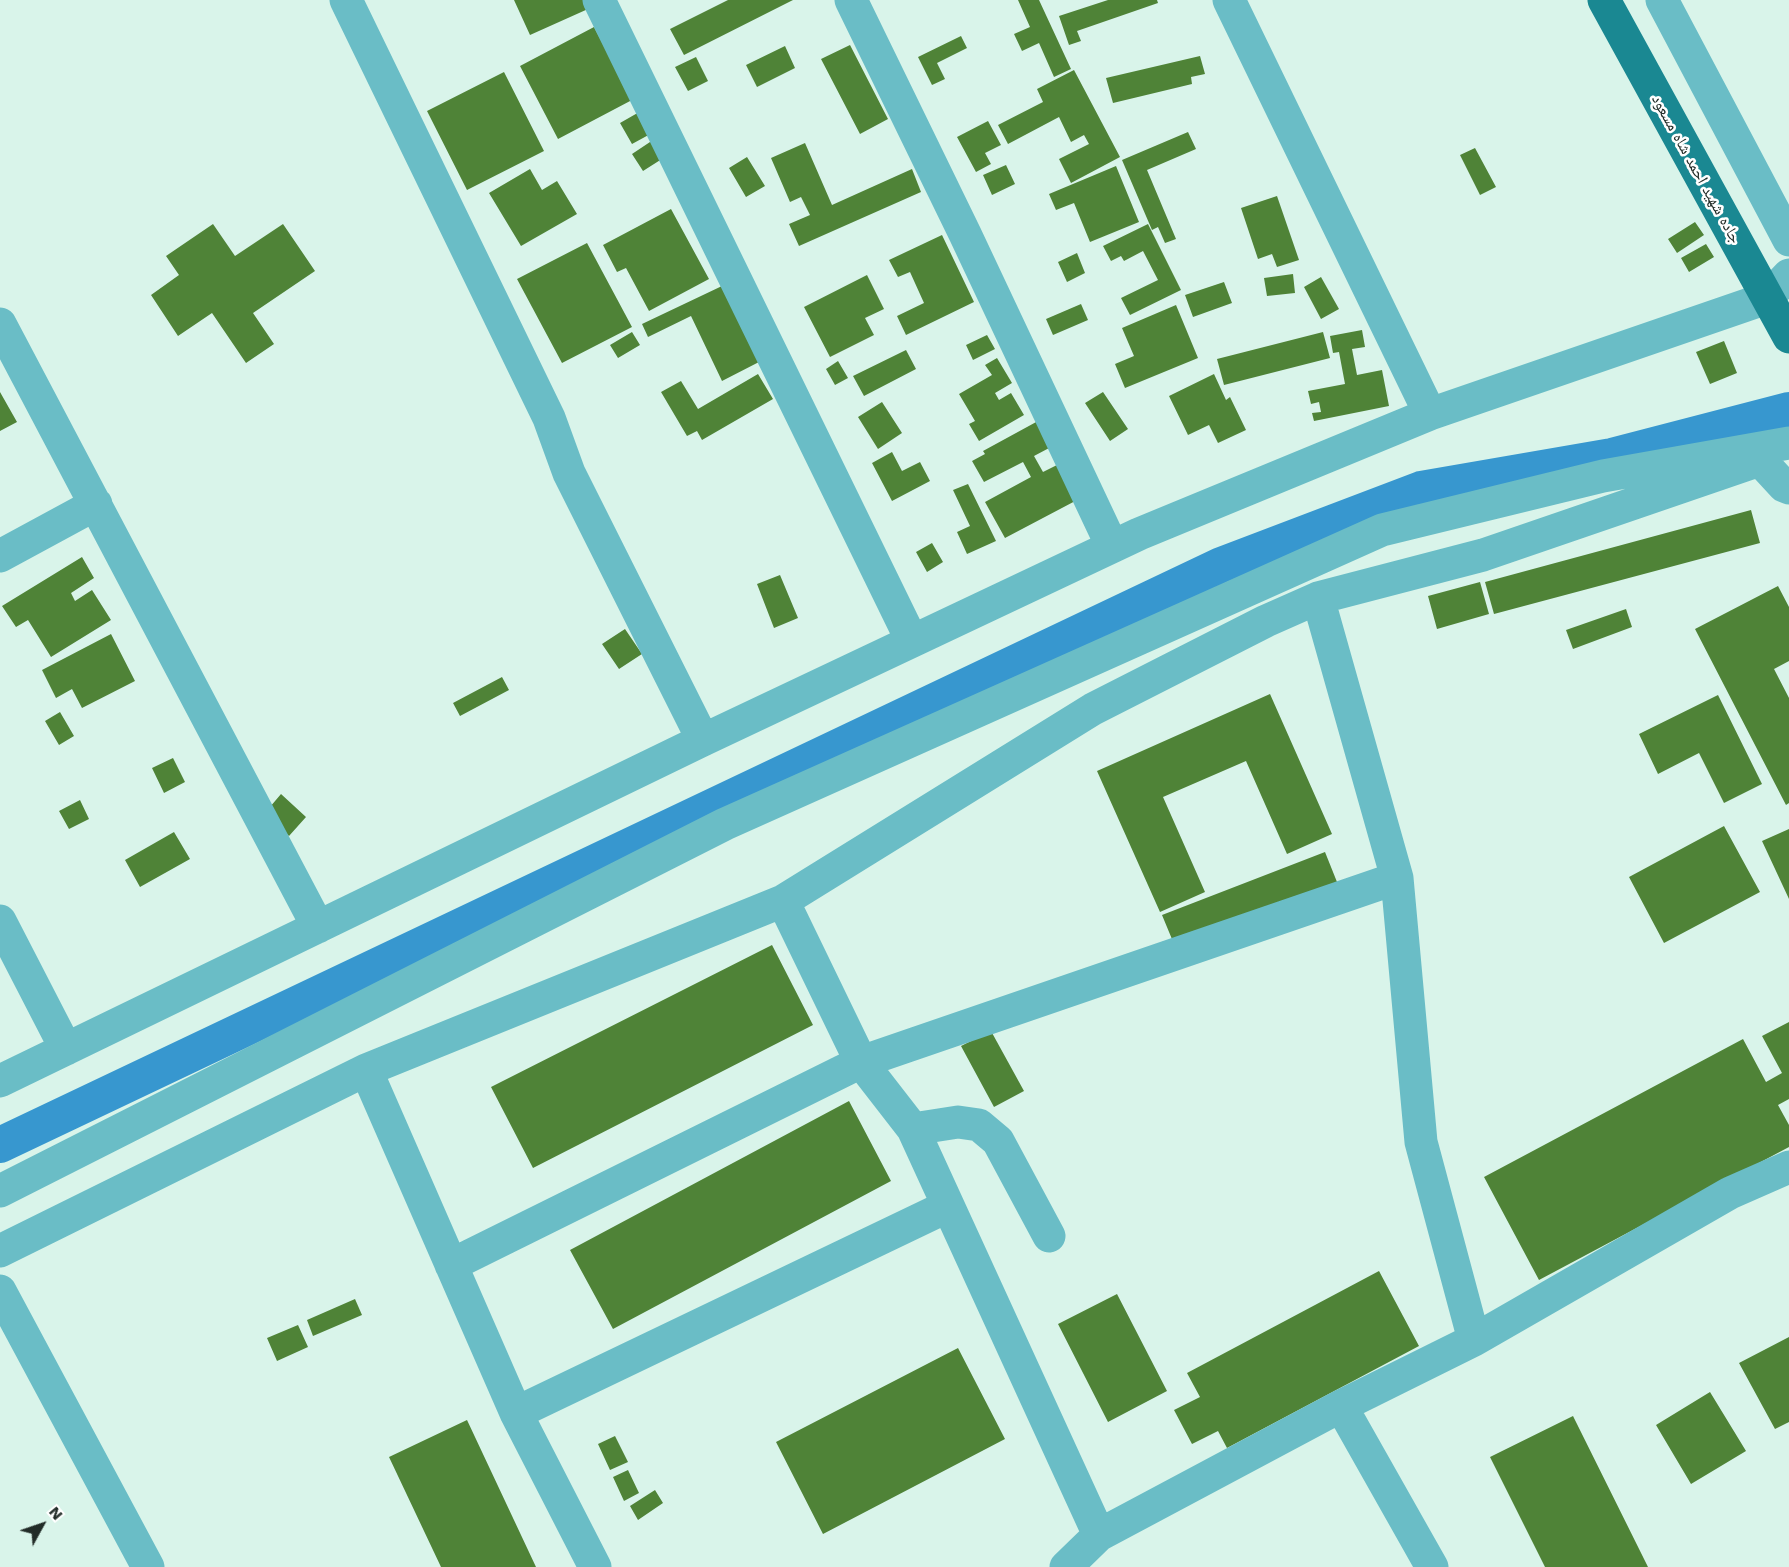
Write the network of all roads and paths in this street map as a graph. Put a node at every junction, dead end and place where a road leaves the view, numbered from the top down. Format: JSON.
{"nodes":[{"id":1,"x":346,"y":0,"type":"edge"},
{"id":2,"x":599,"y":0,"type":"edge"},
{"id":3,"x":850,"y":0,"type":"edge"},
{"id":4,"x":1228,"y":0,"type":"edge"},
{"id":5,"x":1604,"y":0,"type":"edge"},
{"id":6,"x":1662,"y":0,"type":"edge"},
{"id":7,"x":1789,"y":240,"type":"edge"},
{"id":8,"x":1778,"y":286,"type":"edge"},
{"id":9,"x":0,"y":324,"type":"edge"},
{"id":10,"x":1789,"y":338,"type":"edge"},
{"id":11,"x":1430,"y":414,"type":"junction"},
{"id":12,"x":1789,"y":443,"type":"edge"},
{"id":13,"x":1789,"y":488,"type":"edge"},
{"id":14,"x":96,"y":504,"type":"junction"},
{"id":15,"x":1112,"y":546,"type":"junction"},
{"id":16,"x":0,"y":556,"type":"edge"},
{"id":17,"x":1318,"y":598,"type":"junction"},
{"id":18,"x":912,"y":641,"type":"junction"},
{"id":19,"x":703,"y":740,"type":"junction"},
{"id":20,"x":1397,"y":878,"type":"junction"},
{"id":21,"x":783,"y":901,"type":"junction"},
{"id":22,"x":0,"y":921,"type":"edge"},
{"id":23,"x":318,"y":927,"type":"junction"},
{"id":24,"x":66,"y":1049,"type":"junction"},
{"id":25,"x":861,"y":1062,"type":"junction"},
{"id":26,"x":366,"y":1070,"type":"junction"},
{"id":27,"x":0,"y":1082,"type":"edge"},
{"id":28,"x":913,"y":1129,"type":"junction"},
{"id":29,"x":1789,"y":1167,"type":"edge"},
{"id":30,"x":0,"y":1191,"type":"edge"},
{"id":31,"x":948,"y":1206,"type":"junction"},
{"id":32,"x":1049,"y":1236,"type":"dead end"},
{"id":33,"x":0,"y":1251,"type":"edge"},
{"id":34,"x":451,"y":1264,"type":"junction"},
{"id":35,"x":0,"y":1291,"type":"edge"},
{"id":36,"x":1474,"y":1340,"type":"junction"},
{"id":37,"x":1341,"y":1406,"type":"junction"},
{"id":38,"x":516,"y":1413,"type":"junction"},
{"id":39,"x":1099,"y":1534,"type":"junction"},
{"id":40,"x":148,"y":1567,"type":"edge"},
{"id":41,"x":595,"y":1567,"type":"edge"},
{"id":42,"x":1068,"y":1567,"type":"edge"},
{"id":43,"x":1432,"y":1567,"type":"edge"}],
"edges":[{"from":1,"to":19,"type":"street"},
{"from":2,"to":18,"type":"street"},
{"from":3,"to":15,"type":"street"},
{"from":4,"to":11,"type":"street"},
{"from":5,"to":8,"type":"main road","name":"جاده شهيد احمد شاه مسعود"},
{"from":6,"to":7,"type":"street"},
{"from":8,"to":10,"type":"main road","name":"جاده شهيد احمد شاه مسعود"},
{"from":8,"to":11,"type":"street"},
{"from":9,"to":14,"type":"street"},
{"from":11,"to":15,"type":"street"},
{"from":12,"to":30,"type":"street"},
{"from":13,"to":17,"type":"street"},
{"from":14,"to":16,"type":"street"},
{"from":14,"to":23,"type":"street"},
{"from":15,"to":18,"type":"street"},
{"from":17,"to":20,"type":"street"},
{"from":17,"to":21,"type":"street"},
{"from":18,"to":19,"type":"street"},
{"from":19,"to":23,"type":"street"},
{"from":20,"to":25,"type":"street"},
{"from":20,"to":36,"type":"street"},
{"from":21,"to":25,"type":"street"},
{"from":21,"to":26,"type":"street"},
{"from":22,"to":24,"type":"street"},
{"from":23,"to":24,"type":"street"},
{"from":24,"to":27,"type":"street"},
{"from":25,"to":28,"type":"street"},
{"from":25,"to":34,"type":"street"},
{"from":26,"to":33,"type":"street"},
{"from":26,"to":34,"type":"street"},
{"from":28,"to":31,"type":"street"},
{"from":28,"to":32,"type":"street"},
{"from":29,"to":36,"type":"street"},
{"from":31,"to":38,"type":"street"},
{"from":31,"to":39,"type":"street"},
{"from":34,"to":38,"type":"street"},
{"from":35,"to":40,"type":"street"},
{"from":36,"to":37,"type":"street"},
{"from":37,"to":39,"type":"street"},
{"from":37,"to":43,"type":"street"},
{"from":38,"to":41,"type":"street"},
{"from":39,"to":42,"type":"street"}]}
